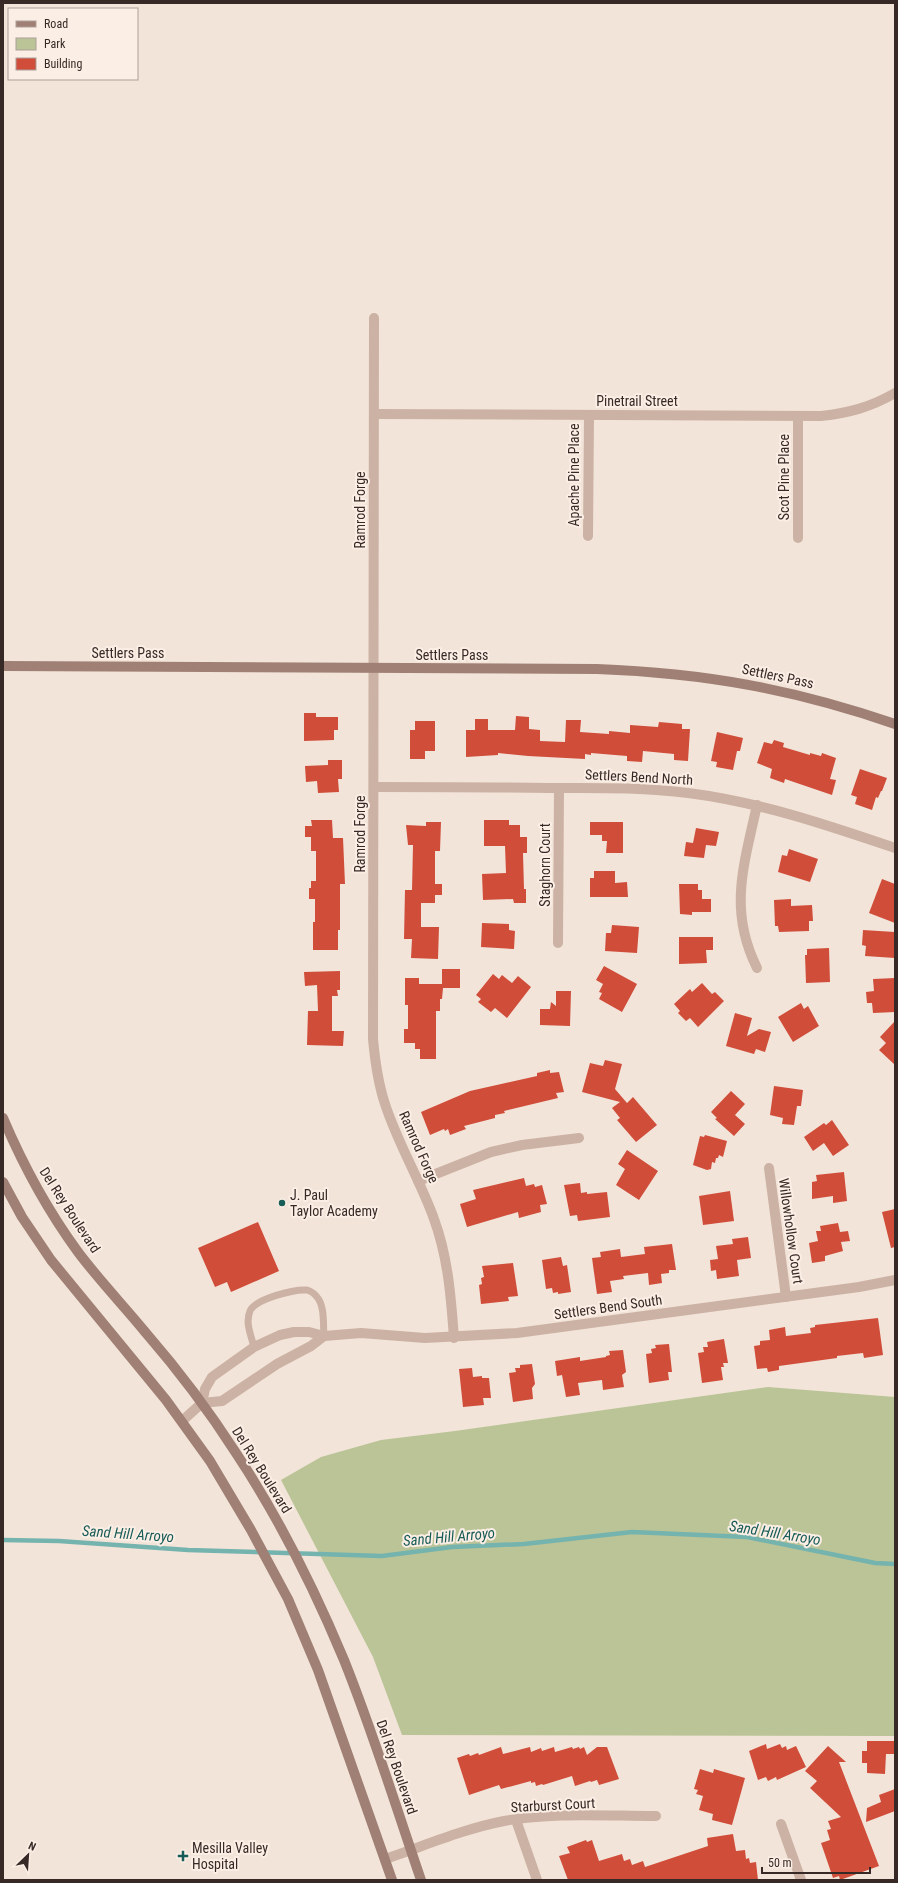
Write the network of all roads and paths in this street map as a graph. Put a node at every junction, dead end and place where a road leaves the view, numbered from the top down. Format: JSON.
{"nodes":[{"id":1,"x":374,"y":318,"type":"dead end"},
{"id":2,"x":895,"y":393,"type":"edge"},
{"id":3,"x":375,"y":414,"type":"junction"},
{"id":4,"x":589,"y":415,"type":"junction"},
{"id":5,"x":798,"y":416,"type":"junction"},
{"id":6,"x":588,"y":536,"type":"dead end"},
{"id":7,"x":798,"y":538,"type":"dead end"},
{"id":8,"x":3,"y":666,"type":"edge"},
{"id":9,"x":374,"y":668,"type":"junction"},
{"id":10,"x":895,"y":724,"type":"edge"},
{"id":11,"x":374,"y":787,"type":"junction"},
{"id":12,"x":559,"y":788,"type":"junction"},
{"id":13,"x":757,"y":805,"type":"junction"},
{"id":14,"x":895,"y":848,"type":"edge"},
{"id":15,"x":558,"y":942,"type":"dead end"},
{"id":16,"x":757,"y":968,"type":"dead end"},
{"id":17,"x":3,"y":1118,"type":"edge"},
{"id":18,"x":579,"y":1138,"type":"dead end"},
{"id":19,"x":769,"y":1168,"type":"dead end"},
{"id":20,"x":418,"y":1181,"type":"junction"},
{"id":21,"x":3,"y":1182,"type":"edge"},
{"id":22,"x":895,"y":1280,"type":"edge"},
{"id":23,"x":786,"y":1297,"type":"junction"},
{"id":24,"x":324,"y":1336,"type":"junction"},
{"id":25,"x":454,"y":1338,"type":"junction"},
{"id":26,"x":254,"y":1347,"type":"junction"},
{"id":27,"x":202,"y":1403,"type":"junction"},
{"id":28,"x":182,"y":1421,"type":"junction"},
{"id":29,"x":656,"y":1816,"type":"dead end"},
{"id":30,"x":516,"y":1820,"type":"junction"},
{"id":31,"x":781,"y":1824,"type":"dead end"},
{"id":32,"x":411,"y":1850,"type":"junction"},
{"id":33,"x":385,"y":1859,"type":"junction"},
{"id":34,"x":392,"y":1880,"type":"edge"},
{"id":35,"x":421,"y":1880,"type":"edge"},
{"id":36,"x":536,"y":1880,"type":"edge"},
{"id":37,"x":801,"y":1880,"type":"edge"}],
"edges":[{"from":1,"to":3,"type":"street","name":"Ramrod Forge"},
{"from":2,"to":5,"type":"street","name":"Pinetrail Street"},
{"from":3,"to":4,"type":"street","name":"Pinetrail Street"},
{"from":3,"to":9,"type":"street","name":"Ramrod Forge"},
{"from":4,"to":5,"type":"street","name":"Pinetrail Street"},
{"from":4,"to":6,"type":"street","name":"Apache Pine Place"},
{"from":5,"to":7,"type":"street","name":"Scot Pine Place"},
{"from":8,"to":9,"type":"main road","name":"Settlers Pass"},
{"from":9,"to":10,"type":"main road","name":"Settlers Pass"},
{"from":9,"to":11,"type":"street","name":"Ramrod Forge"},
{"from":11,"to":12,"type":"street","name":"Settlers Bend North"},
{"from":11,"to":20,"type":"street","name":"Ramrod Forge"},
{"from":12,"to":13,"type":"street","name":"Settlers Bend North"},
{"from":12,"to":15,"type":"street","name":"Staghorn Court"},
{"from":13,"to":14,"type":"street","name":"Settlers Bend North"},
{"from":13,"to":16,"type":"street"},
{"from":17,"to":27,"type":"main road","name":"Del Rey Boulevard"},
{"from":18,"to":20,"type":"street"},
{"from":19,"to":23,"type":"street","name":"Willowhollow Court"},
{"from":20,"to":25,"type":"street","name":"Ramrod Forge"},
{"from":21,"to":28,"type":"main road"},
{"from":22,"to":23,"type":"street","name":"Settlers Bend South"},
{"from":23,"to":25,"type":"street","name":"Settlers Bend South"},
{"from":24,"to":25,"type":"street","name":"Settlers Bend South"},
{"from":24,"to":26,"type":"street","name":"Settlers Bend South"},
{"from":24,"to":26,"type":"lane"},
{"from":24,"to":27,"type":"street"},
{"from":26,"to":27,"type":"street","name":"Settlers Bend South"},
{"from":27,"to":28,"type":"street"},
{"from":27,"to":32,"type":"main road","name":"Del Rey Boulevard"},
{"from":28,"to":33,"type":"main road"},
{"from":29,"to":30,"type":"street","name":"Starburst Court"},
{"from":30,"to":32,"type":"street","name":"Starburst Court"},
{"from":30,"to":36,"type":"street"},
{"from":31,"to":37,"type":"street"},
{"from":32,"to":33,"type":"street","name":"Starburst Court"},
{"from":32,"to":35,"type":"main road","name":"Del Rey Boulevard"},
{"from":33,"to":34,"type":"main road"}]}
